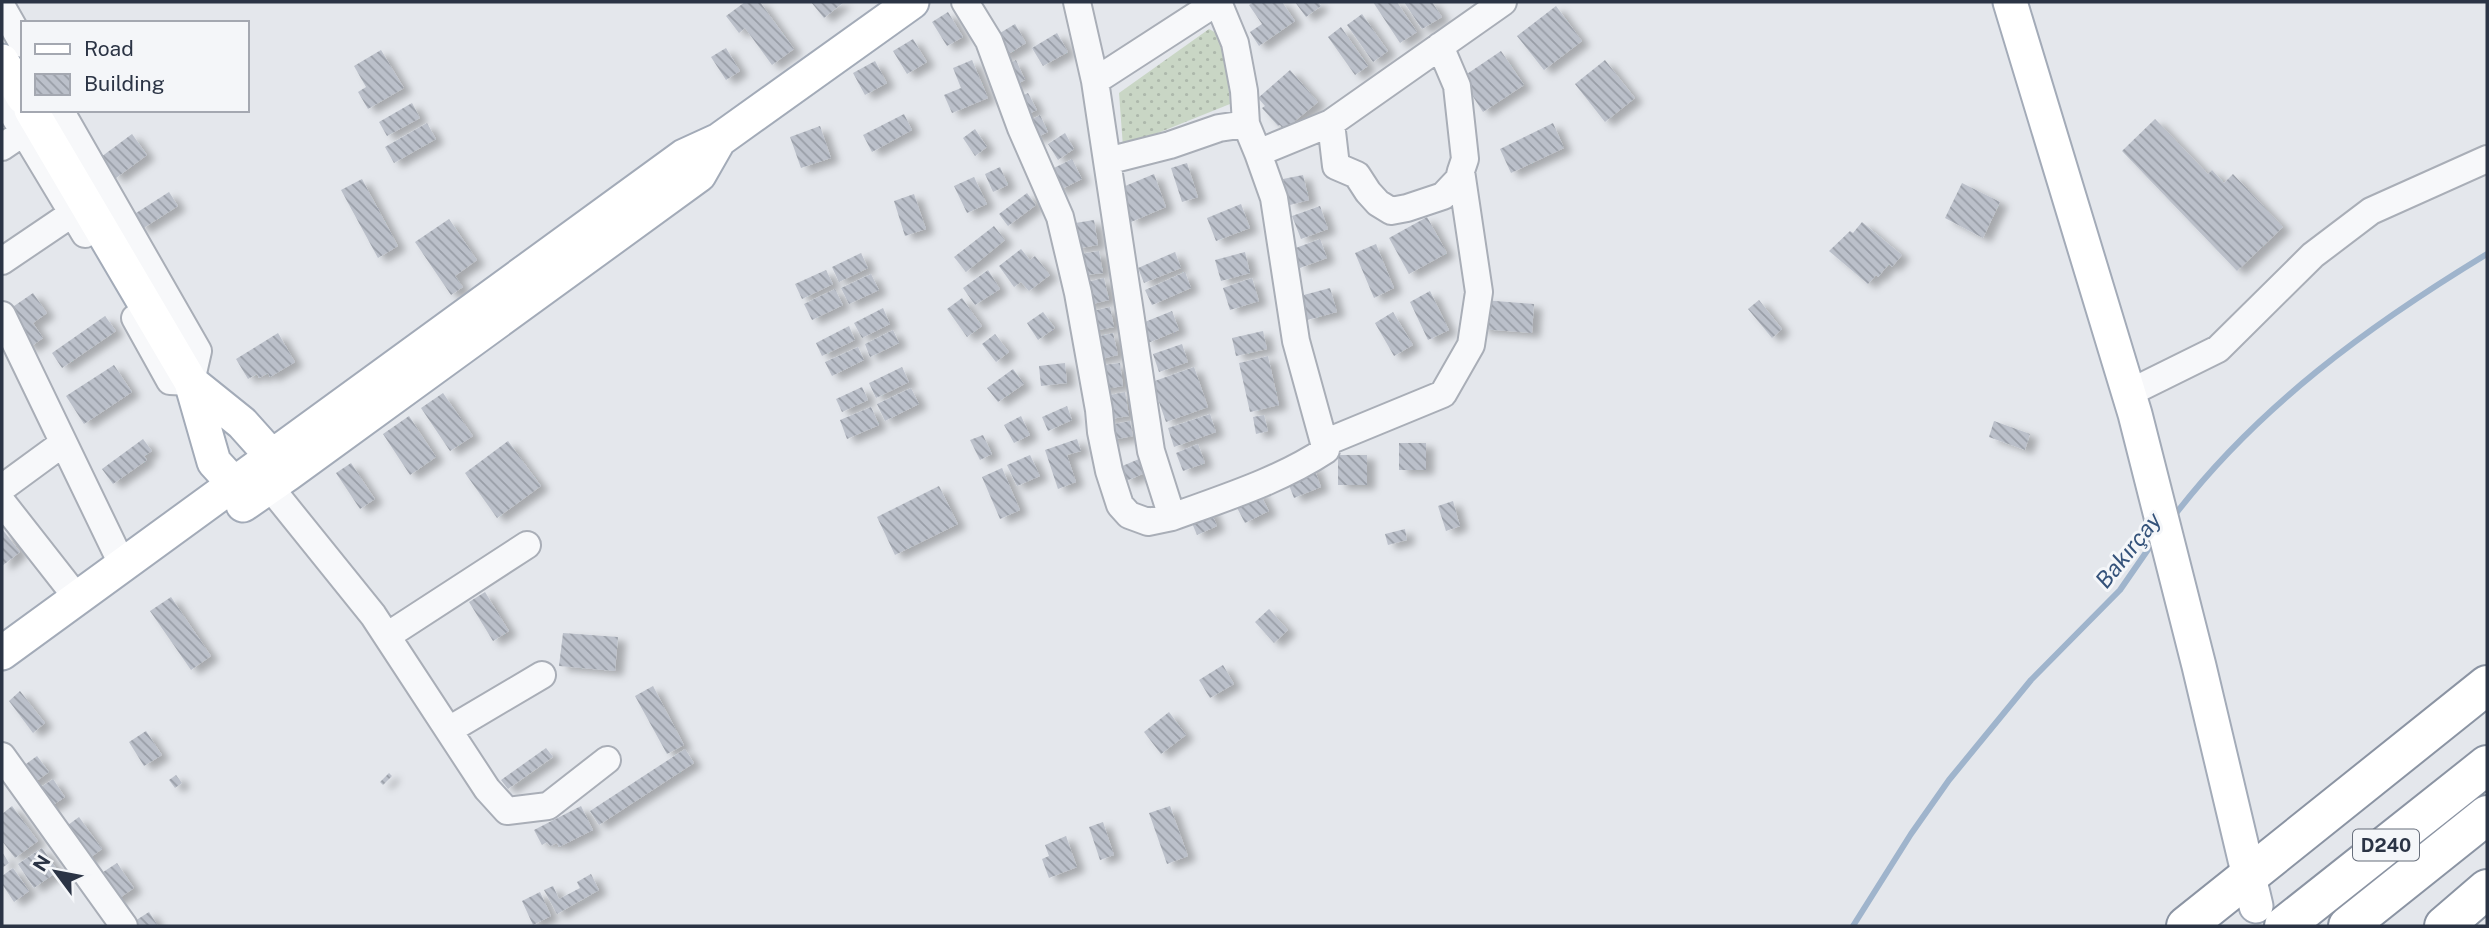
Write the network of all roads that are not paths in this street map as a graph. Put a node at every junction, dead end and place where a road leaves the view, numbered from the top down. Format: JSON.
{"nodes":[{"id":1,"x":912,"y":2,"type":"edge"},
{"id":2,"x":965,"y":2,"type":"edge"},
{"id":3,"x":1077,"y":2,"type":"edge"},
{"id":4,"x":1218,"y":2,"type":"edge"},
{"id":5,"x":1503,"y":2,"type":"edge"},
{"id":6,"x":2010,"y":2,"type":"edge"},
{"id":7,"x":2,"y":7,"type":"edge"},
{"id":8,"x":21,"y":40,"type":"edge"},
{"id":9,"x":1440,"y":46,"type":"junction"},
{"id":10,"x":2,"y":61,"type":"edge"},
{"id":11,"x":1095,"y":80,"type":"junction"},
{"id":12,"x":21,"y":94,"type":"edge"},
{"id":13,"x":2,"y":96,"type":"edge"},
{"id":14,"x":61,"y":112,"type":"edge"},
{"id":15,"x":27,"y":121,"type":"edge"},
{"id":16,"x":1331,"y":123,"type":"junction"},
{"id":17,"x":1246,"y":124,"type":"junction"},
{"id":18,"x":2,"y":146,"type":"edge"},
{"id":19,"x":1258,"y":153,"type":"junction"},
{"id":20,"x":2487,"y":159,"type":"edge"},
{"id":21,"x":1107,"y":161,"type":"junction"},
{"id":22,"x":1461,"y":171,"type":"junction"},
{"id":23,"x":73,"y":213,"type":"junction"},
{"id":24,"x":2,"y":261,"type":"edge"},
{"id":25,"x":2,"y":315,"type":"edge"},
{"id":26,"x":191,"y":382,"type":"junction"},
{"id":27,"x":2132,"y":403,"type":"junction"},
{"id":28,"x":1324,"y":443,"type":"junction"},
{"id":29,"x":62,"y":444,"type":"junction"},
{"id":30,"x":262,"y":480,"type":"junction"},
{"id":31,"x":2,"y":488,"type":"edge"},
{"id":32,"x":2,"y":502,"type":"edge"},
{"id":33,"x":1172,"y":517,"type":"junction"},
{"id":34,"x":527,"y":545,"type":"dead end"},
{"id":35,"x":123,"y":566,"type":"junction"},
{"id":36,"x":78,"y":599,"type":"junction"},
{"id":37,"x":387,"y":636,"type":"junction"},
{"id":38,"x":2,"y":653,"type":"edge"},
{"id":39,"x":542,"y":675,"type":"dead end"},
{"id":40,"x":2,"y":678,"type":"edge"},
{"id":41,"x":2487,"y":685,"type":"edge"},
{"id":42,"x":449,"y":730,"type":"junction"},
{"id":43,"x":2,"y":756,"type":"edge"},
{"id":44,"x":607,"y":760,"type":"dead end"},
{"id":45,"x":2487,"y":765,"type":"edge"},
{"id":46,"x":2487,"y":815,"type":"edge"},
{"id":47,"x":2487,"y":889,"type":"edge"},
{"id":48,"x":2263,"y":903,"type":"edge"},
{"id":49,"x":124,"y":926,"type":"edge"},
{"id":50,"x":2186,"y":926,"type":"edge"},
{"id":51,"x":2348,"y":926,"type":"edge"},
{"id":52,"x":2444,"y":926,"type":"edge"}],
"edges":[{"from":1,"to":30,"type":"main road"},
{"from":2,"to":33,"type":"street"},
{"from":3,"to":11,"type":"street"},
{"from":4,"to":11,"type":"street"},
{"from":4,"to":17,"type":"street"},
{"from":5,"to":9,"type":"street"},
{"from":6,"to":27,"type":"main road"},
{"from":7,"to":8,"type":"street"},
{"from":9,"to":16,"type":"street"},
{"from":9,"to":22,"type":"street"},
{"from":10,"to":12,"type":"main road"},
{"from":11,"to":21,"type":"street"},
{"from":13,"to":15,"type":"street"},
{"from":14,"to":26,"type":"street"},
{"from":15,"to":18,"type":"street"},
{"from":15,"to":23,"type":"street"},
{"from":15,"to":26,"type":"main road"},
{"from":16,"to":19,"type":"street"},
{"from":16,"to":22,"type":"street"},
{"from":17,"to":19,"type":"street"},
{"from":17,"to":21,"type":"street"},
{"from":19,"to":28,"type":"street"},
{"from":20,"to":27,"type":"street"},
{"from":21,"to":33,"type":"street"},
{"from":22,"to":28,"type":"street"},
{"from":23,"to":24,"type":"street"},
{"from":23,"to":26,"type":"street"},
{"from":25,"to":29,"type":"street"},
{"from":26,"to":30,"type":"main road"},
{"from":26,"to":30,"type":"main road"},
{"from":27,"to":48,"type":"main road"},
{"from":28,"to":33,"type":"street"},
{"from":29,"to":31,"type":"street"},
{"from":29,"to":35,"type":"street"},
{"from":30,"to":35,"type":"main road"},
{"from":30,"to":37,"type":"street"},
{"from":30,"to":40,"type":"main road"},
{"from":32,"to":36,"type":"street"},
{"from":34,"to":37,"type":"street"},
{"from":35,"to":36,"type":"main road"},
{"from":36,"to":38,"type":"main road"},
{"from":37,"to":42,"type":"street"},
{"from":39,"to":42,"type":"street"},
{"from":41,"to":48,"type":"highway"},
{"from":42,"to":44,"type":"street"},
{"from":43,"to":49,"type":"street"},
{"from":45,"to":48,"type":"highway","number":"D240"},
{"from":46,"to":51,"type":"highway","number":"D240"},
{"from":47,"to":52,"type":"highway"},
{"from":48,"to":50,"type":"highway"}]}
